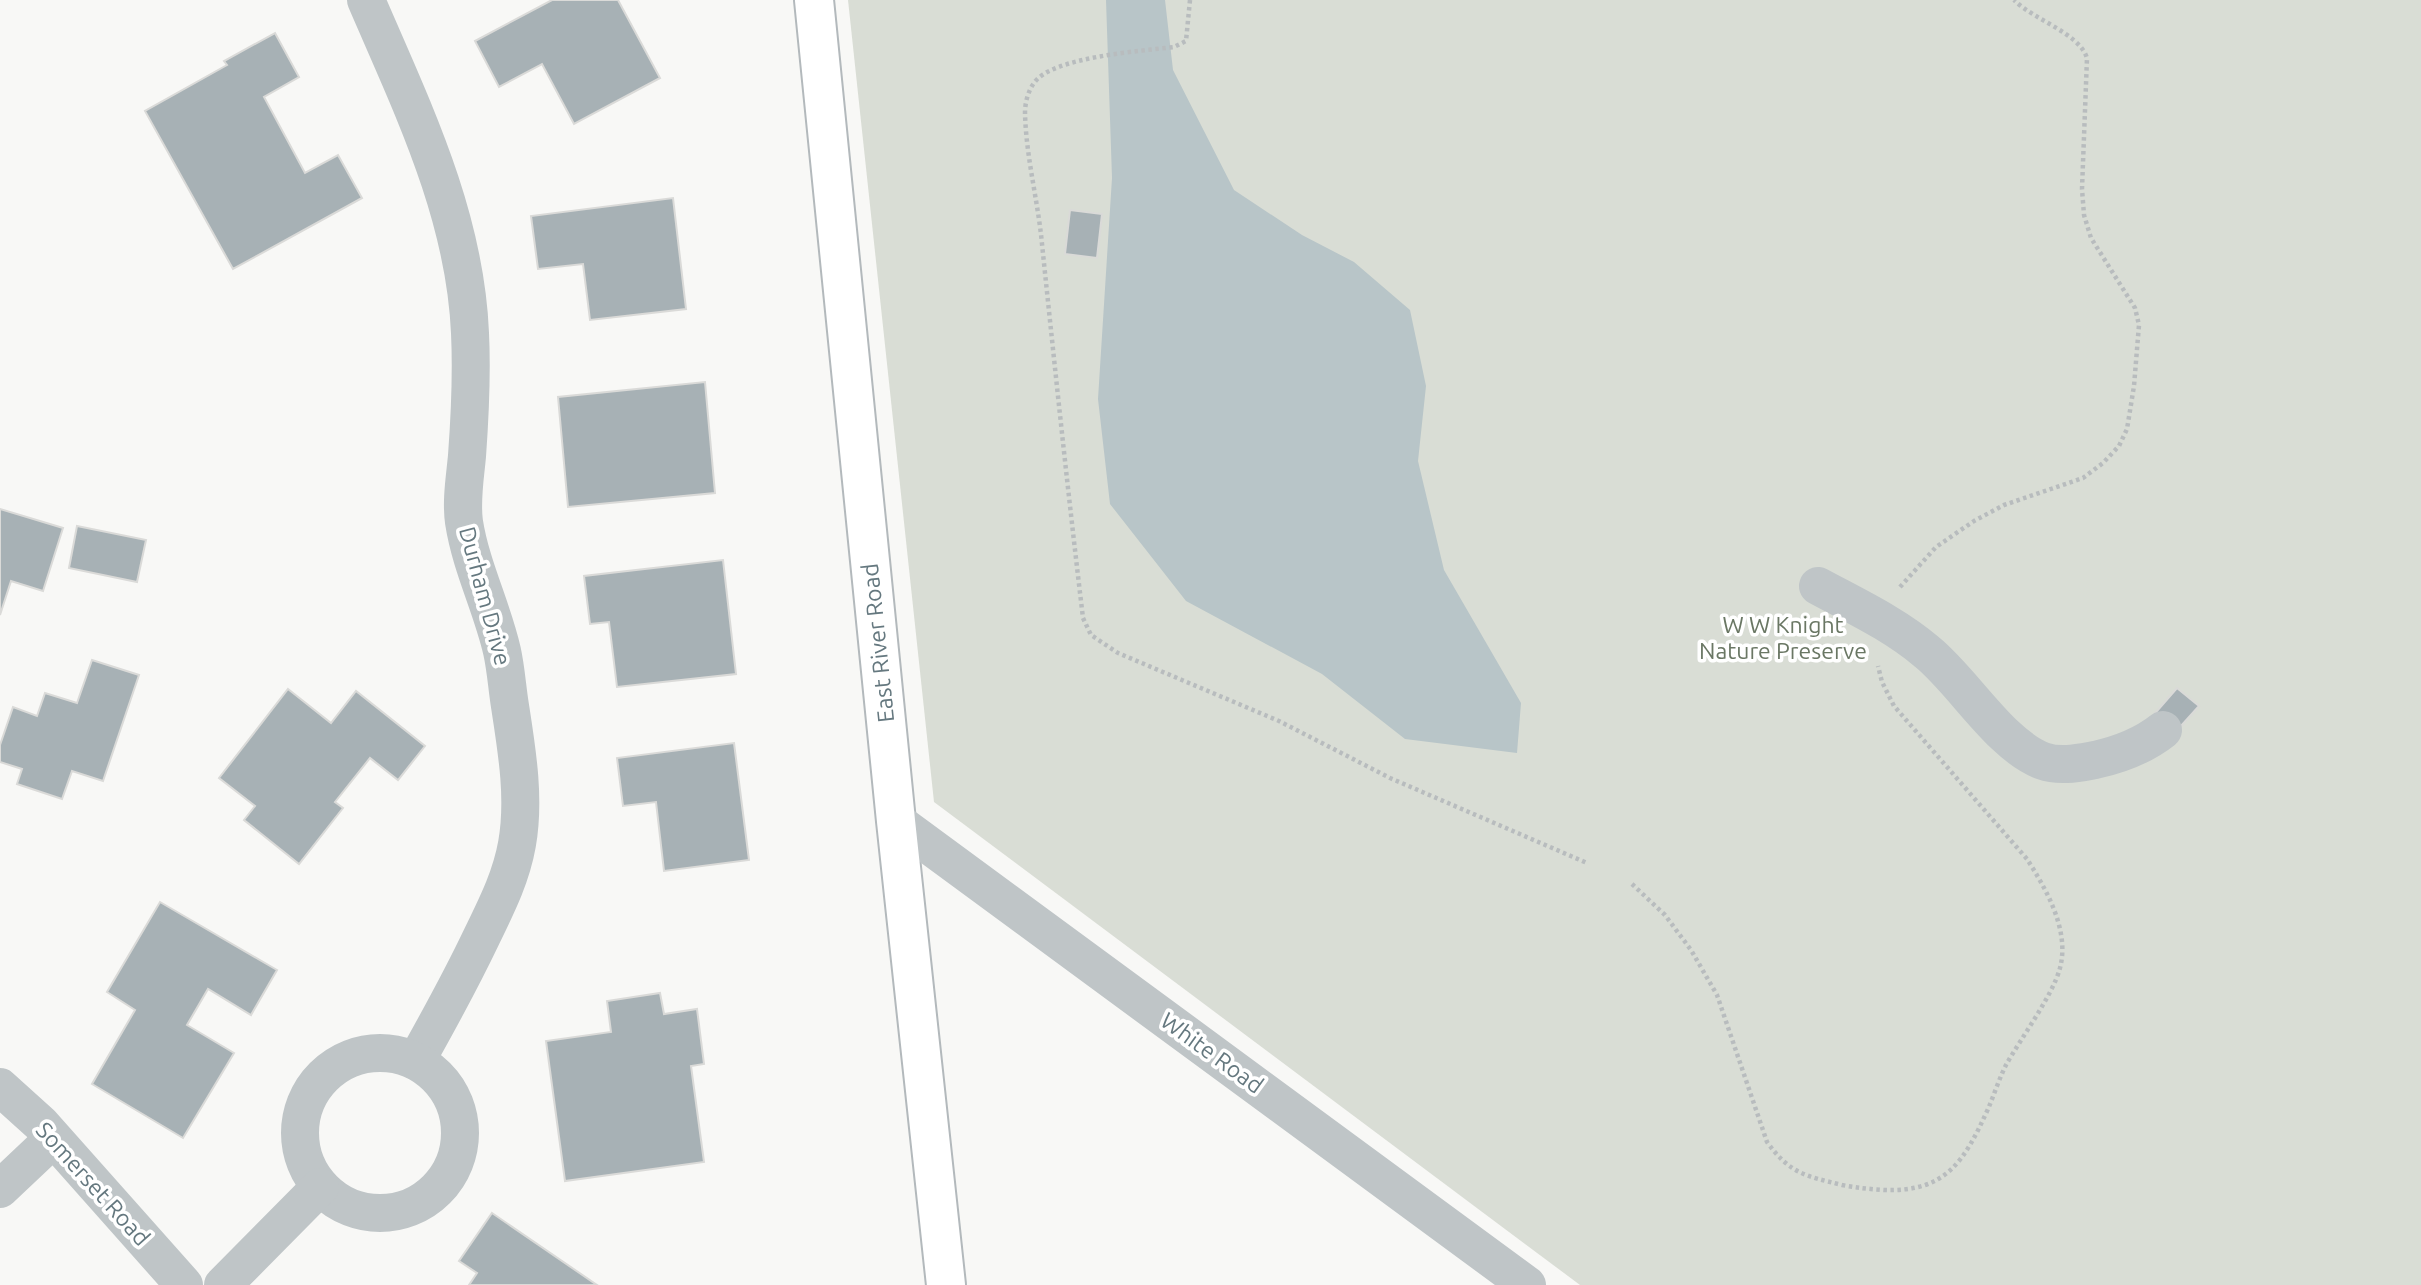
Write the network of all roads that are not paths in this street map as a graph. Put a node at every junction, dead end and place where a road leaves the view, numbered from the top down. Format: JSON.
{"nodes":[{"id":1,"x":366,"y":0,"type":"edge"},
{"id":2,"x":814,"y":0,"type":"edge"},
{"id":3,"x":1818,"y":586,"type":"dead end"},
{"id":4,"x":2163,"y":730,"type":"dead end"},
{"id":5,"x":896,"y":821,"type":"junction"},
{"id":6,"x":416,"y":1061,"type":"junction"},
{"id":7,"x":0,"y":1087,"type":"edge"},
{"id":8,"x":53,"y":1139,"type":"junction"},
{"id":9,"x":320,"y":1187,"type":"junction"},
{"id":10,"x":0,"y":1189,"type":"edge"},
{"id":11,"x":184,"y":1285,"type":"edge"},
{"id":12,"x":223,"y":1285,"type":"edge"},
{"id":13,"x":946,"y":1285,"type":"edge"},
{"id":14,"x":1527,"y":1285,"type":"edge"}],
"edges":[{"from":1,"to":6,"type":"street","name":"Durham Drive"},
{"from":2,"to":5,"type":"main road","name":"East River Road"},
{"from":3,"to":4,"type":"street"},
{"from":5,"to":13,"type":"main road","name":"East River Road"},
{"from":5,"to":14,"type":"street","name":"White Road"},
{"from":6,"to":9,"type":"street"},
{"from":6,"to":9,"type":"street"},
{"from":7,"to":8,"type":"street","name":"Somerset Road"},
{"from":8,"to":10,"type":"street"},
{"from":8,"to":11,"type":"street","name":"Somerset Road"},
{"from":9,"to":12,"type":"street"}]}
